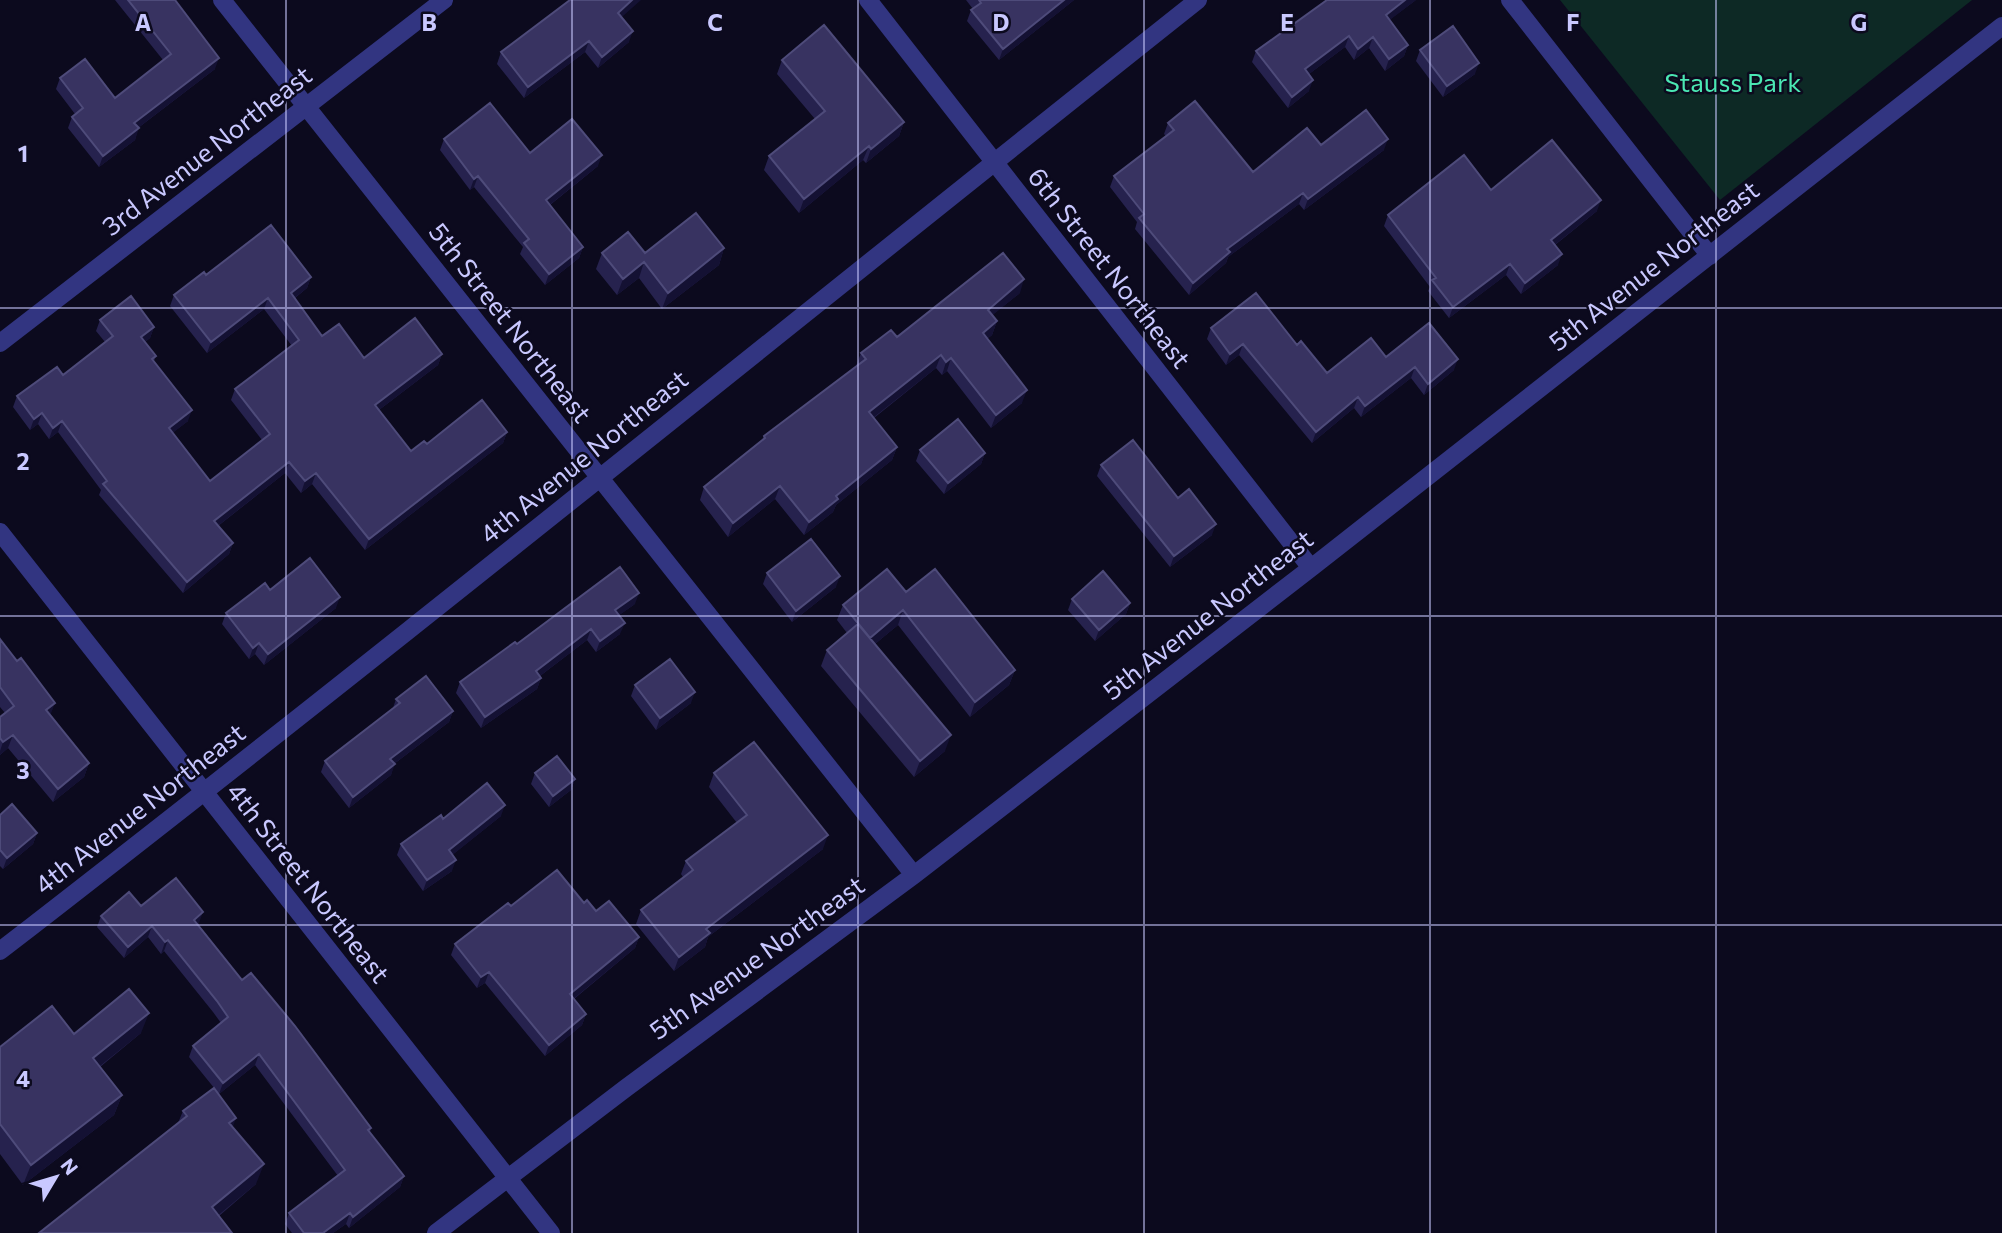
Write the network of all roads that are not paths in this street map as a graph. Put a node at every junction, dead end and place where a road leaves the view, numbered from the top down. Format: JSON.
{"nodes":[{"id":1,"x":222,"y":0,"type":"edge"},
{"id":2,"x":444,"y":0,"type":"edge"},
{"id":3,"x":868,"y":0,"type":"edge"},
{"id":4,"x":1198,"y":0,"type":"edge"},
{"id":5,"x":1510,"y":0,"type":"edge"},
{"id":6,"x":2002,"y":26,"type":"edge"},
{"id":7,"x":306,"y":108,"type":"junction"},
{"id":8,"x":993,"y":162,"type":"junction"},
{"id":9,"x":1710,"y":256,"type":"junction"},
{"id":10,"x":0,"y":343,"type":"edge"},
{"id":11,"x":600,"y":479,"type":"junction"},
{"id":12,"x":0,"y":532,"type":"edge"},
{"id":13,"x":1311,"y":568,"type":"junction"},
{"id":14,"x":204,"y":793,"type":"junction"},
{"id":15,"x":914,"y":875,"type":"junction"},
{"id":16,"x":0,"y":951,"type":"edge"},
{"id":17,"x":507,"y":1177,"type":"junction"},
{"id":18,"x":436,"y":1233,"type":"edge"},
{"id":19,"x":551,"y":1233,"type":"edge"}],
"edges":[{"from":1,"to":7,"type":"street","name":"5th Street Northeast"},
{"from":2,"to":7,"type":"street","name":"3rd Avenue Northeast"},
{"from":3,"to":8,"type":"street","name":"6th Street Northeast"},
{"from":4,"to":8,"type":"street","name":"4th Avenue Northeast"},
{"from":5,"to":9,"type":"street"},
{"from":6,"to":9,"type":"street","name":"5th Avenue Northeast"},
{"from":7,"to":10,"type":"street","name":"3rd Avenue Northeast"},
{"from":7,"to":11,"type":"street","name":"5th Street Northeast"},
{"from":8,"to":11,"type":"street","name":"4th Avenue Northeast"},
{"from":8,"to":13,"type":"street","name":"6th Street Northeast"},
{"from":9,"to":13,"type":"street","name":"5th Avenue Northeast"},
{"from":11,"to":14,"type":"street","name":"4th Avenue Northeast"},
{"from":11,"to":15,"type":"street","name":"5th Street Northeast"},
{"from":12,"to":14,"type":"street","name":"4th Street Northeast"},
{"from":13,"to":15,"type":"street","name":"5th Avenue Northeast"},
{"from":14,"to":16,"type":"street","name":"4th Avenue Northeast"},
{"from":14,"to":17,"type":"street","name":"4th Street Northeast"},
{"from":15,"to":17,"type":"street","name":"5th Avenue Northeast"},
{"from":17,"to":18,"type":"street","name":"5th Avenue Northeast"},
{"from":17,"to":19,"type":"street","name":"4th Street Northeast"}]}
